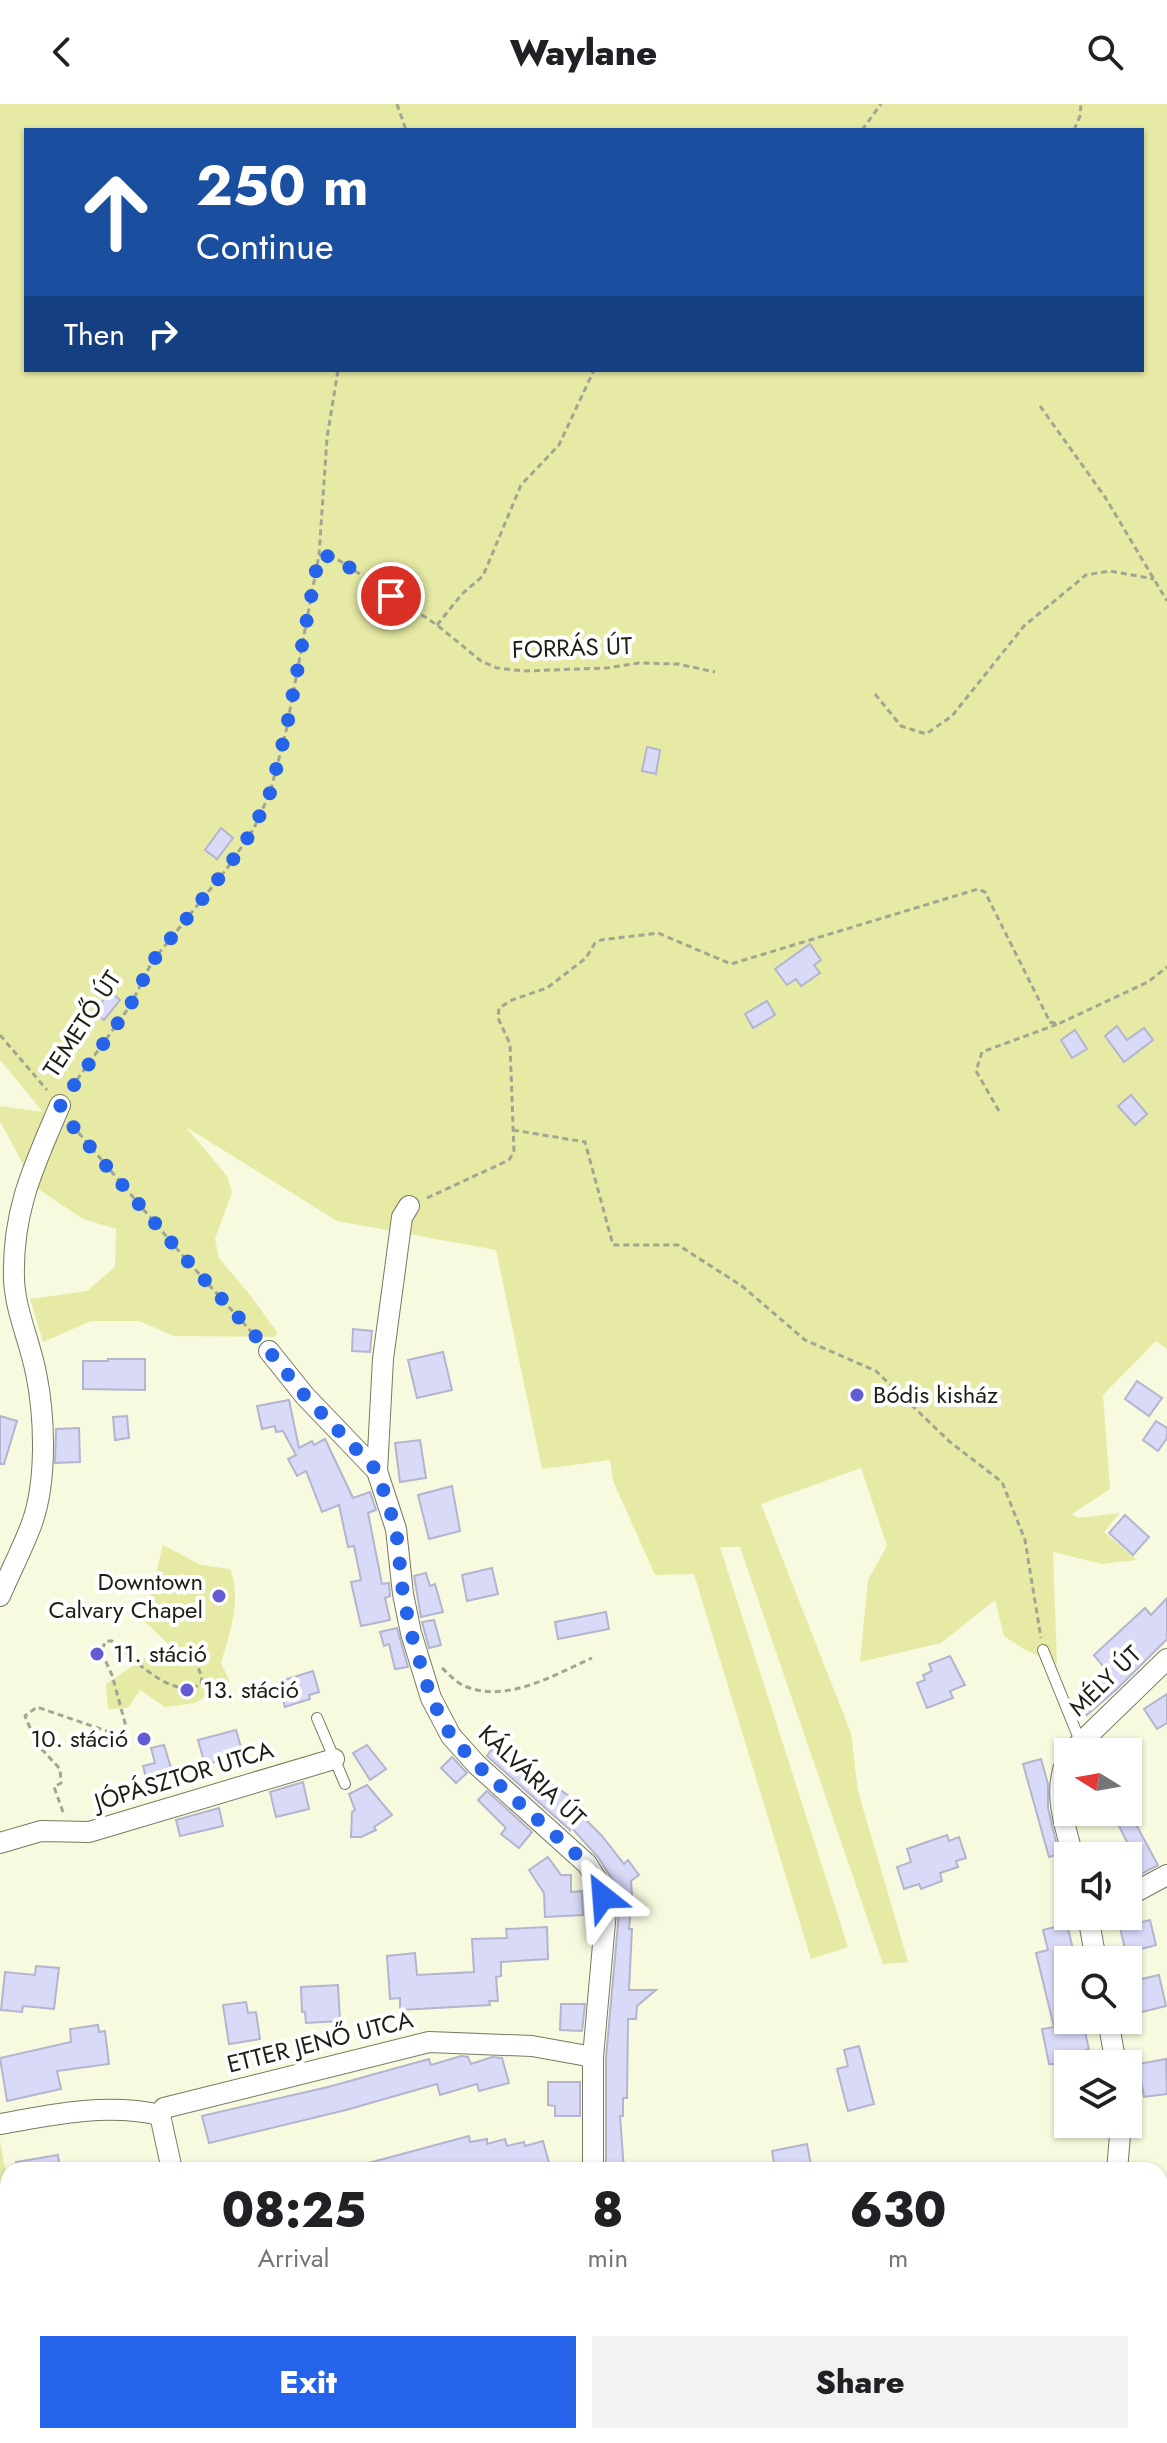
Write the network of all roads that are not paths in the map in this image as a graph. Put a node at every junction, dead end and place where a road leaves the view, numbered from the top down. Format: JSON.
{"nodes":[{"id":1,"x":60,"y":1105,"type":"road end"},
{"id":2,"x":406,"y":1212,"type":"road end"},
{"id":3,"x":269,"y":1351,"type":"road end"},
{"id":4,"x":377,"y":1471,"type":"junction"},
{"id":5,"x":0,"y":1596,"type":"edge"},
{"id":6,"x":1043,"y":1650,"type":"road end"},
{"id":7,"x":1167,"y":1659,"type":"edge"},
{"id":8,"x":317,"y":1718,"type":"dead end"},
{"id":9,"x":1069,"y":1738,"type":"edge"},
{"id":10,"x":1085,"y":1738,"type":"edge"},
{"id":11,"x":334,"y":1759,"type":"junction"},
{"id":12,"x":345,"y":1784,"type":"dead end"},
{"id":13,"x":0,"y":1843,"type":"edge"},
{"id":14,"x":1167,"y":1875,"type":"edge"},
{"id":15,"x":1142,"y":1888,"type":"edge"},
{"id":16,"x":593,"y":2057,"type":"junction"},
{"id":17,"x":160,"y":2115,"type":"junction"},
{"id":18,"x":1,"y":2124,"type":"edge"},
{"id":19,"x":1120,"y":2138,"type":"edge"},
{"id":20,"x":170,"y":2162,"type":"edge"},
{"id":21,"x":593,"y":2162,"type":"edge"},
{"id":22,"x":1118,"y":2162,"type":"edge"}],
"edges":[{"from":1,"to":5,"type":"street","name":"TEMETŐ ÚT"},
{"from":2,"to":4,"type":"street","name":"KÁLVÁRIA ÚT"},
{"from":3,"to":4,"type":"street","name":"KÁLVÁRIA ÚT"},
{"from":4,"to":16,"type":"street","name":"KÁLVÁRIA ÚT"},
{"from":6,"to":9,"type":"lane","name":"MÉLY ÚT"},
{"from":7,"to":10,"type":"street","name":"MÉLY ÚT"},
{"from":8,"to":11,"type":"lane"},
{"from":11,"to":12,"type":"lane"},
{"from":11,"to":13,"type":"street","name":"JÓPÁSZTOR UTCA"},
{"from":14,"to":15,"type":"street"},
{"from":16,"to":17,"type":"street","name":"ETTER JENŐ UTCA"},
{"from":16,"to":21,"type":"street","name":"KÁLVÁRIA ÚT"},
{"from":17,"to":18,"type":"street"},
{"from":17,"to":20,"type":"street"},
{"from":19,"to":22,"type":"street"}]}
